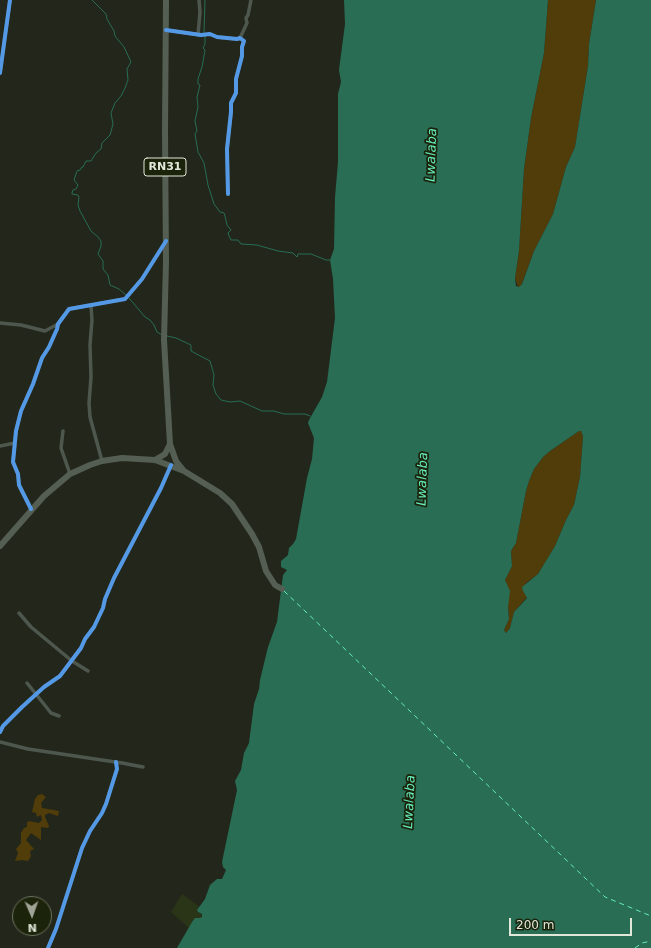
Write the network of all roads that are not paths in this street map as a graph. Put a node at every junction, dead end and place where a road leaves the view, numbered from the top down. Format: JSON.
{"nodes":[{"id":1,"x":10,"y":0,"type":"edge"},
{"id":2,"x":166,"y":0,"type":"edge"},
{"id":3,"x":199,"y":0,"type":"edge"},
{"id":4,"x":251,"y":0,"type":"edge"},
{"id":5,"x":166,"y":30,"type":"junction"},
{"id":6,"x":198,"y":35,"type":"junction"},
{"id":7,"x":240,"y":38,"type":"junction"},
{"id":8,"x":0,"y":73,"type":"edge"},
{"id":9,"x":228,"y":194,"type":"dead end"},
{"id":10,"x":166,"y":241,"type":"junction"},
{"id":11,"x":91,"y":306,"type":"junction"},
{"id":12,"x":0,"y":323,"type":"edge"},
{"id":13,"x":58,"y":324,"type":"junction"},
{"id":14,"x":62,"y":431,"type":"dead end"},
{"id":15,"x":15,"y":443,"type":"junction"},
{"id":16,"x":170,"y":444,"type":"junction"},
{"id":17,"x":0,"y":446,"type":"edge"},
{"id":18,"x":155,"y":460,"type":"junction"},
{"id":19,"x":102,"y":461,"type":"junction"},
{"id":20,"x":171,"y":465,"type":"junction"},
{"id":21,"x":184,"y":471,"type":"junction"},
{"id":22,"x":70,"y":474,"type":"junction"},
{"id":23,"x":31,"y":509,"type":"junction"},
{"id":24,"x":0,"y":546,"type":"edge"},
{"id":25,"x":282,"y":589,"type":"dead end"},
{"id":26,"x":19,"y":613,"type":"dead end"},
{"id":27,"x":72,"y":661,"type":"junction"},
{"id":28,"x":88,"y":671,"type":"dead end"},
{"id":29,"x":27,"y":683,"type":"dead end"},
{"id":30,"x":37,"y":695,"type":"junction"},
{"id":31,"x":59,"y":716,"type":"dead end"},
{"id":32,"x":0,"y":732,"type":"edge"},
{"id":33,"x":0,"y":742,"type":"edge"},
{"id":34,"x":116,"y":762,"type":"junction"},
{"id":35,"x":143,"y":768,"type":"dead end"},
{"id":36,"x":48,"y":948,"type":"edge"}],
"edges":[{"from":1,"to":8,"type":"street"},
{"from":2,"to":5,"type":"main road","number":"RN31"},
{"from":3,"to":6,"type":"street"},
{"from":4,"to":7,"type":"street"},
{"from":5,"to":6,"type":"street"},
{"from":5,"to":10,"type":"main road","number":"RN31"},
{"from":6,"to":7,"type":"street"},
{"from":7,"to":9,"type":"street"},
{"from":10,"to":11,"type":"street"},
{"from":10,"to":16,"type":"main road","number":"RN31"},
{"from":11,"to":13,"type":"street"},
{"from":11,"to":19,"type":"street"},
{"from":12,"to":13,"type":"street"},
{"from":13,"to":15,"type":"street"},
{"from":14,"to":22,"type":"street"},
{"from":15,"to":17,"type":"street"},
{"from":15,"to":23,"type":"street"},
{"from":16,"to":18,"type":"main road"},
{"from":16,"to":21,"type":"main road"},
{"from":18,"to":19,"type":"main road"},
{"from":18,"to":20,"type":"main road"},
{"from":19,"to":22,"type":"main road"},
{"from":20,"to":21,"type":"main road"},
{"from":20,"to":27,"type":"street"},
{"from":21,"to":25,"type":"main road"},
{"from":22,"to":23,"type":"main road"},
{"from":23,"to":24,"type":"main road"},
{"from":26,"to":27,"type":"street"},
{"from":27,"to":28,"type":"street"},
{"from":27,"to":30,"type":"street"},
{"from":29,"to":30,"type":"street"},
{"from":30,"to":31,"type":"street"},
{"from":30,"to":32,"type":"street"},
{"from":33,"to":34,"type":"street"},
{"from":34,"to":35,"type":"street"},
{"from":34,"to":36,"type":"street"}]}
